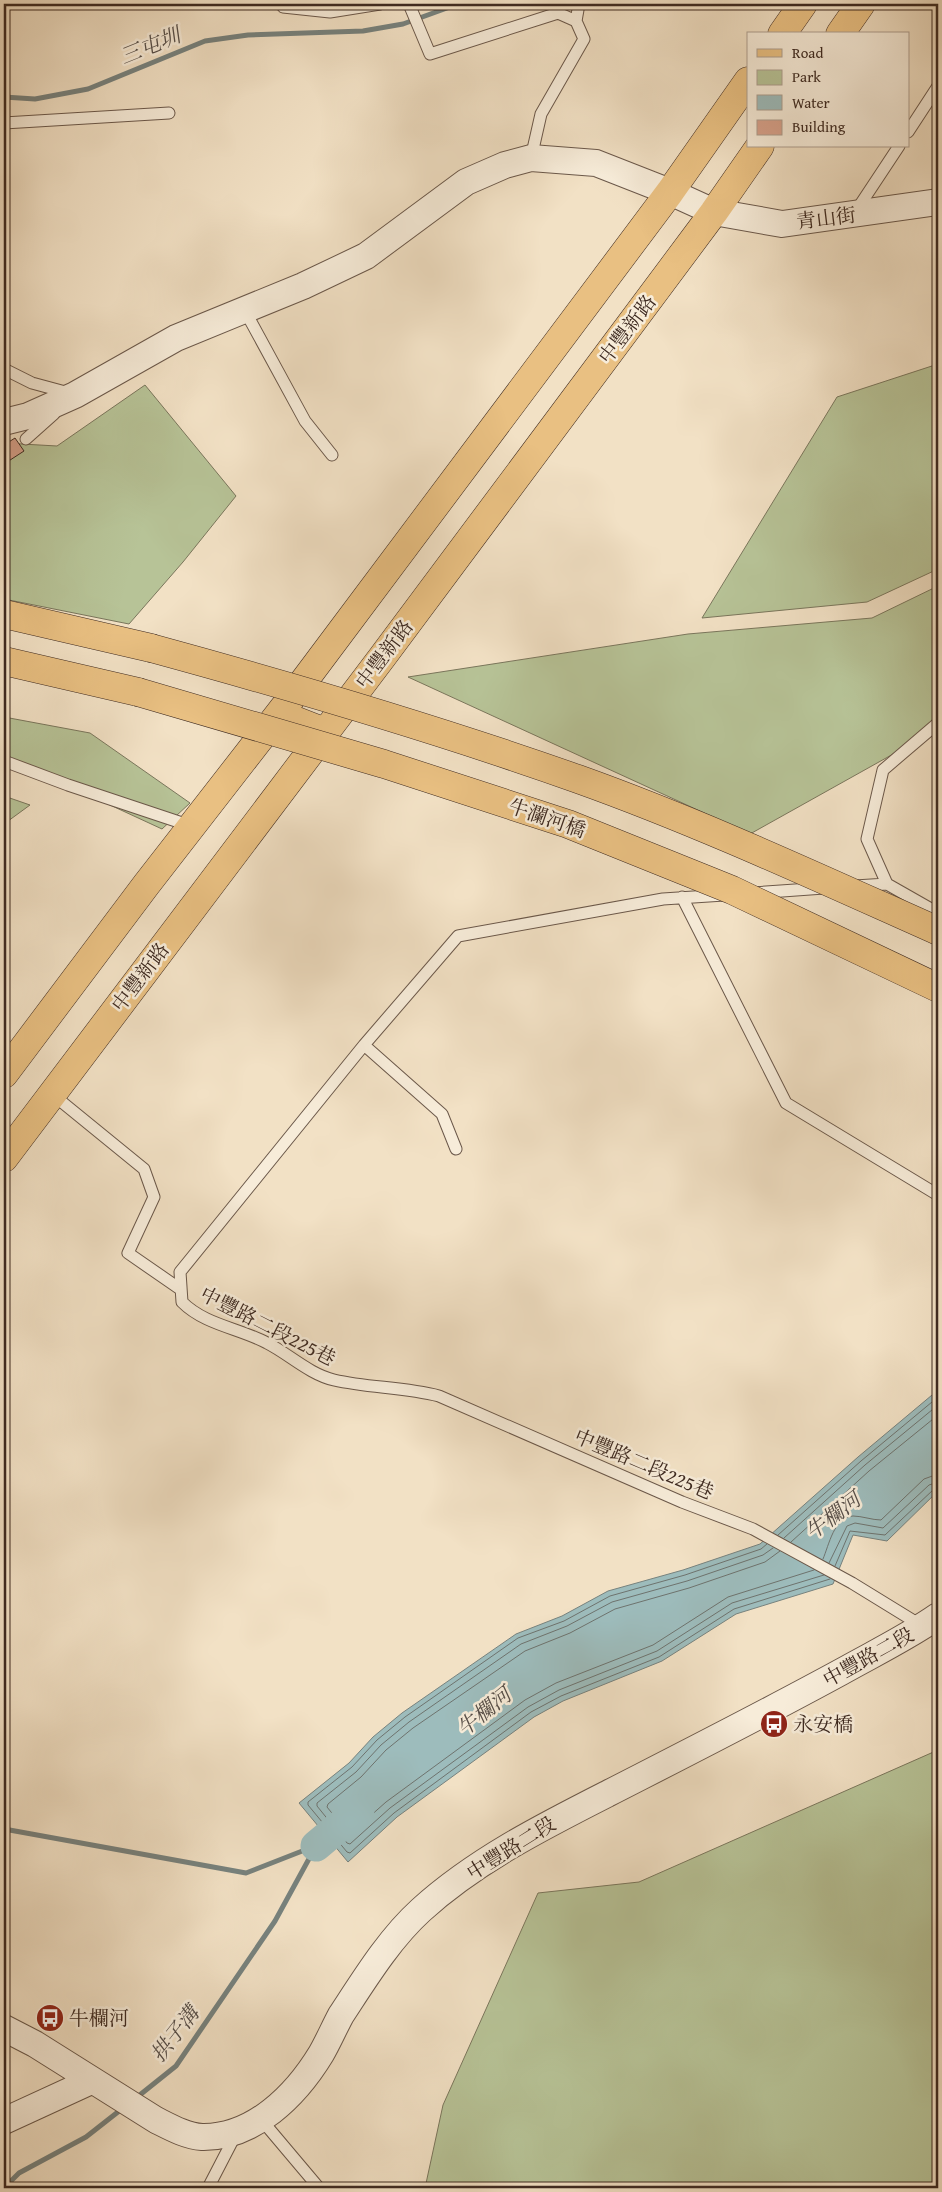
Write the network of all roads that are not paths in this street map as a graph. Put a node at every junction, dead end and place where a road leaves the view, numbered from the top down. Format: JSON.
{"nodes":[{"id":1,"x":280,"y":4,"type":"edge"},
{"id":2,"x":380,"y":4,"type":"edge"},
{"id":3,"x":409,"y":4,"type":"edge"},
{"id":4,"x":579,"y":4,"type":"edge"},
{"id":5,"x":803,"y":4,"type":"edge"},
{"id":6,"x":861,"y":4,"type":"edge"},
{"id":7,"x":576,"y":21,"type":"junction"},
{"id":8,"x":783,"y":32,"type":"edge"},
{"id":9,"x":841,"y":32,"type":"edge"},
{"id":10,"x":747,"y":82,"type":"edge"},
{"id":11,"x":938,"y":86,"type":"edge"},
{"id":12,"x":169,"y":113,"type":"dead end"},
{"id":13,"x":4,"y":123,"type":"edge"},
{"id":14,"x":910,"y":129,"type":"edge"},
{"id":15,"x":759,"y":148,"type":"edge"},
{"id":16,"x":898,"y":148,"type":"edge"},
{"id":17,"x":531,"y":158,"type":"junction"},
{"id":18,"x":670,"y":192,"type":"junction"},
{"id":19,"x":938,"y":202,"type":"edge"},
{"id":20,"x":714,"y":212,"type":"junction"},
{"id":21,"x":854,"y":214,"type":"junction"},
{"id":22,"x":244,"y":309,"type":"junction"},
{"id":23,"x":4,"y":369,"type":"edge"},
{"id":24,"x":75,"y":394,"type":"junction"},
{"id":25,"x":4,"y":422,"type":"edge"},
{"id":26,"x":26,"y":439,"type":"dead end"},
{"id":27,"x":332,"y":455,"type":"dead end"},
{"id":28,"x":4,"y":614,"type":"edge"},
{"id":29,"x":4,"y":660,"type":"edge"},
{"id":30,"x":279,"y":714,"type":"junction"},
{"id":31,"x":938,"y":723,"type":"edge"},
{"id":32,"x":325,"y":732,"type":"junction"},
{"id":33,"x":4,"y":761,"type":"edge"},
{"id":34,"x":192,"y":826,"type":"junction"},
{"id":35,"x":886,"y":884,"type":"junction"},
{"id":36,"x":682,"y":898,"type":"junction"},
{"id":37,"x":938,"y":913,"type":"edge"},
{"id":38,"x":938,"y":931,"type":"edge"},
{"id":39,"x":938,"y":988,"type":"edge"},
{"id":40,"x":364,"y":1045,"type":"junction"},
{"id":41,"x":4,"y":1074,"type":"edge"},
{"id":42,"x":52,"y":1094,"type":"junction"},
{"id":43,"x":456,"y":1149,"type":"dead end"},
{"id":44,"x":4,"y":1158,"type":"edge"},
{"id":45,"x":938,"y":1194,"type":"edge"},
{"id":46,"x":180,"y":1289,"type":"junction"},
{"id":47,"x":931,"y":1621,"type":"edge"},
{"id":48,"x":4,"y":2028,"type":"edge"},
{"id":49,"x":91,"y":2081,"type":"junction"},
{"id":50,"x":4,"y":2121,"type":"edge"},
{"id":51,"x":249,"y":2124,"type":"junction"},
{"id":52,"x":208,"y":2188,"type":"edge"},
{"id":53,"x":318,"y":2188,"type":"edge"}],
"edges":[{"from":1,"to":2,"type":"lane"},
{"from":3,"to":7,"type":"lane"},
{"from":4,"to":7,"type":"lane"},
{"from":5,"to":8,"type":"main road"},
{"from":6,"to":9,"type":"main road"},
{"from":7,"to":17,"type":"lane"},
{"from":10,"to":18,"type":"main road"},
{"from":11,"to":14,"type":"lane"},
{"from":12,"to":13,"type":"lane"},
{"from":15,"to":20,"type":"main road","name":"中豐新路"},
{"from":16,"to":21,"type":"lane"},
{"from":17,"to":18,"type":"street","name":"青山街"},
{"from":17,"to":22,"type":"street","name":"青山街"},
{"from":18,"to":20,"type":"street","name":"青山街"},
{"from":18,"to":30,"type":"main road"},
{"from":19,"to":21,"type":"street","name":"青山街"},
{"from":20,"to":21,"type":"street","name":"青山街"},
{"from":20,"to":32,"type":"main road","name":"中豐新路"},
{"from":22,"to":24,"type":"street","name":"青山街"},
{"from":22,"to":27,"type":"lane"},
{"from":23,"to":24,"type":"lane"},
{"from":24,"to":25,"type":"street","name":"青山街"},
{"from":24,"to":26,"type":"lane"},
{"from":28,"to":38,"type":"main road","bridge":true},
{"from":29,"to":39,"type":"main road","name":"牛瀾河橋","bridge":true},
{"from":30,"to":32,"type":"main road"},
{"from":30,"to":34,"type":"main road"},
{"from":31,"to":35,"type":"lane"},
{"from":32,"to":42,"type":"main road","name":"中豐新路"},
{"from":33,"to":34,"type":"lane"},
{"from":34,"to":41,"type":"main road"},
{"from":35,"to":36,"type":"lane","name":"中豐路二段225巷"},
{"from":35,"to":37,"type":"lane"},
{"from":36,"to":40,"type":"lane","name":"中豐路二段225巷"},
{"from":36,"to":45,"type":"lane"},
{"from":40,"to":43,"type":"lane"},
{"from":40,"to":46,"type":"lane","name":"中豐路二段225巷"},
{"from":42,"to":44,"type":"main road","name":"中豐新路"},
{"from":42,"to":46,"type":"lane"},
{"from":46,"to":47,"type":"lane","name":"中豐路二段225巷"},
{"from":47,"to":51,"type":"street","name":"中豐路二段"},
{"from":48,"to":49,"type":"street"},
{"from":49,"to":50,"type":"street"},
{"from":49,"to":51,"type":"street","name":"中豐路二段"},
{"from":51,"to":52,"type":"lane"},
{"from":51,"to":53,"type":"lane"}]}
